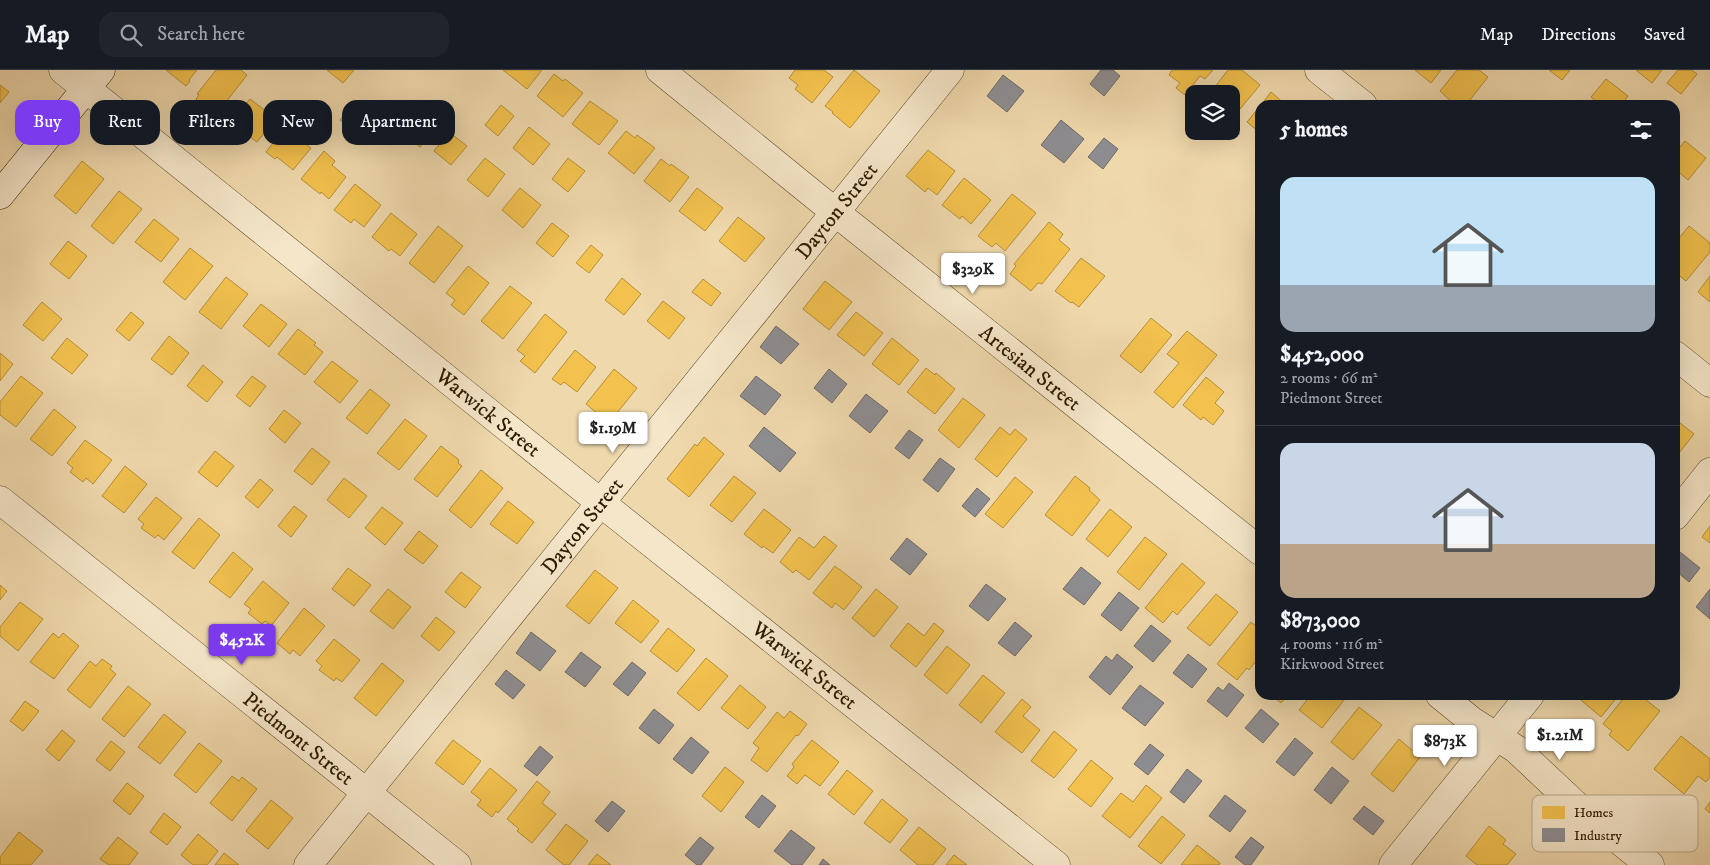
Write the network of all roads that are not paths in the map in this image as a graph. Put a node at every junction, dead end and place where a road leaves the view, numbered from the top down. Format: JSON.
{"nodes":[{"id":1,"x":63,"y":70,"type":"edge"},
{"id":2,"x":660,"y":70,"type":"edge"},
{"id":3,"x":950,"y":70,"type":"edge"},
{"id":4,"x":1319,"y":70,"type":"edge"},
{"id":5,"x":94,"y":79,"type":"edge"},
{"id":6,"x":1357,"y":100,"type":"edge"},
{"id":7,"x":0,"y":195,"type":"edge"},
{"id":8,"x":835,"y":212,"type":"junction"},
{"id":9,"x":1680,"y":359,"type":"edge"},
{"id":10,"x":1710,"y":383,"type":"edge"},
{"id":11,"x":1710,"y":472,"type":"edge"},
{"id":12,"x":0,"y":500,"type":"edge"},
{"id":13,"x":601,"y":503,"type":"junction"},
{"id":14,"x":1680,"y":510,"type":"edge"},
{"id":15,"x":1255,"y":547,"type":"edge"},
{"id":16,"x":1447,"y":700,"type":"edge"},
{"id":17,"x":1526,"y":700,"type":"edge"},
{"id":18,"x":1496,"y":737,"type":"junction"},
{"id":19,"x":366,"y":793,"type":"junction"},
{"id":20,"x":1565,"y":795,"type":"edge"},
{"id":21,"x":1634,"y":852,"type":"edge"},
{"id":22,"x":308,"y":865,"type":"edge"},
{"id":23,"x":457,"y":865,"type":"edge"},
{"id":24,"x":1056,"y":865,"type":"edge"},
{"id":25,"x":1393,"y":865,"type":"edge"},
{"id":26,"x":1650,"y":865,"type":"edge"}],
"edges":[{"from":1,"to":5,"type":"street","name":"Warwick Street"},
{"from":2,"to":8,"type":"street","name":"Artesian Street"},
{"from":3,"to":8,"type":"street","name":"Dayton Street"},
{"from":4,"to":6,"type":"street"},
{"from":5,"to":7,"type":"street"},
{"from":5,"to":13,"type":"street","name":"Warwick Street"},
{"from":8,"to":13,"type":"street","name":"Dayton Street"},
{"from":8,"to":15,"type":"street","name":"Artesian Street"},
{"from":9,"to":10,"type":"street"},
{"from":11,"to":14,"type":"street"},
{"from":12,"to":19,"type":"street","name":"Piedmont Street"},
{"from":13,"to":19,"type":"street","name":"Dayton Street"},
{"from":13,"to":24,"type":"street","name":"Warwick Street"},
{"from":16,"to":18,"type":"street"},
{"from":17,"to":18,"type":"street"},
{"from":18,"to":20,"type":"street"},
{"from":18,"to":25,"type":"street"},
{"from":19,"to":22,"type":"street","name":"Dayton Street"},
{"from":19,"to":23,"type":"street","name":"Piedmont Street"},
{"from":21,"to":26,"type":"street"}]}
